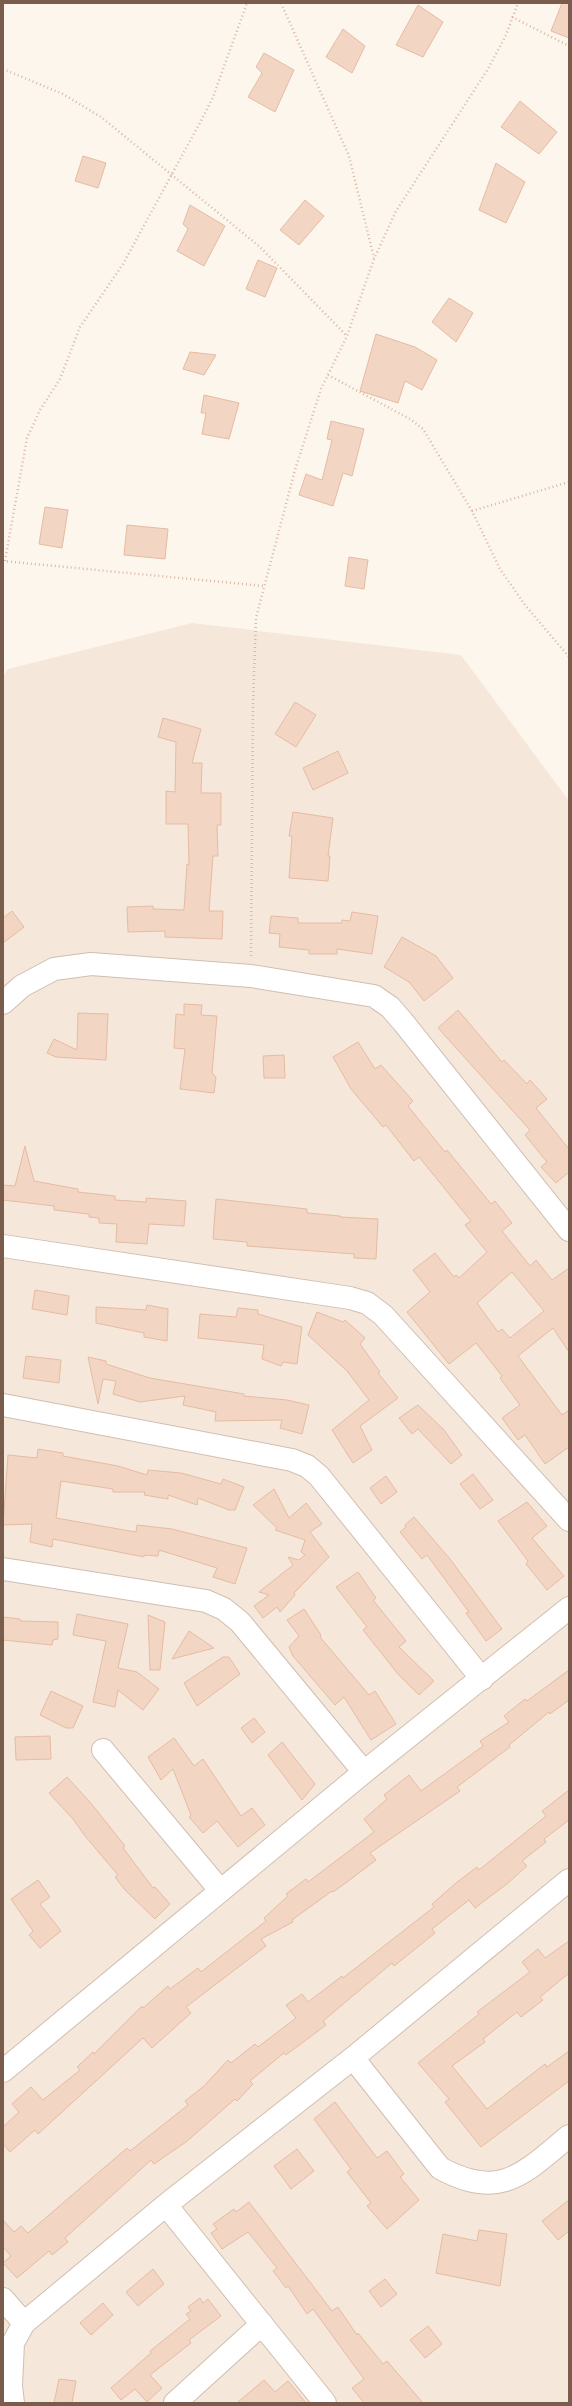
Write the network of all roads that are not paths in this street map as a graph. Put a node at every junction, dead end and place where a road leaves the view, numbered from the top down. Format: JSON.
{"nodes":[{"id":1,"x":3,"y":1003,"type":"edge"},
{"id":2,"x":569,"y":1230,"type":"edge"},
{"id":3,"x":3,"y":1246,"type":"edge"},
{"id":4,"x":3,"y":1405,"type":"edge"},
{"id":5,"x":569,"y":1520,"type":"edge"},
{"id":6,"x":3,"y":1570,"type":"edge"},
{"id":7,"x":569,"y":1608,"type":"edge"},
{"id":8,"x":482,"y":1679,"type":"junction"},
{"id":9,"x":104,"y":1750,"type":"dead end"},
{"id":10,"x":364,"y":1772,"type":"junction"},
{"id":11,"x":569,"y":1880,"type":"edge"},
{"id":12,"x":220,"y":1890,"type":"junction"},
{"id":13,"x":353,"y":2058,"type":"junction"},
{"id":14,"x":3,"y":2071,"type":"edge"},
{"id":15,"x":569,"y":2136,"type":"edge"},
{"id":16,"x":166,"y":2205,"type":"junction"},
{"id":17,"x":3,"y":2299,"type":"edge"},
{"id":18,"x":24,"y":2323,"type":"junction"},
{"id":19,"x":262,"y":2324,"type":"junction"},
{"id":20,"x":9,"y":2391,"type":"edge"},
{"id":21,"x":175,"y":2403,"type":"edge"},
{"id":22,"x":325,"y":2403,"type":"edge"}],
"edges":[{"from":1,"to":2,"type":"street"},
{"from":3,"to":5,"type":"street"},
{"from":4,"to":8,"type":"street"},
{"from":6,"to":10,"type":"street"},
{"from":7,"to":8,"type":"street"},
{"from":8,"to":10,"type":"street"},
{"from":9,"to":12,"type":"street"},
{"from":10,"to":12,"type":"street"},
{"from":11,"to":13,"type":"street"},
{"from":12,"to":14,"type":"street"},
{"from":13,"to":15,"type":"street"},
{"from":13,"to":16,"type":"street"},
{"from":16,"to":18,"type":"street"},
{"from":16,"to":19,"type":"street"},
{"from":17,"to":18,"type":"street"},
{"from":18,"to":20,"type":"street"},
{"from":19,"to":21,"type":"street"},
{"from":19,"to":22,"type":"street"}]}
